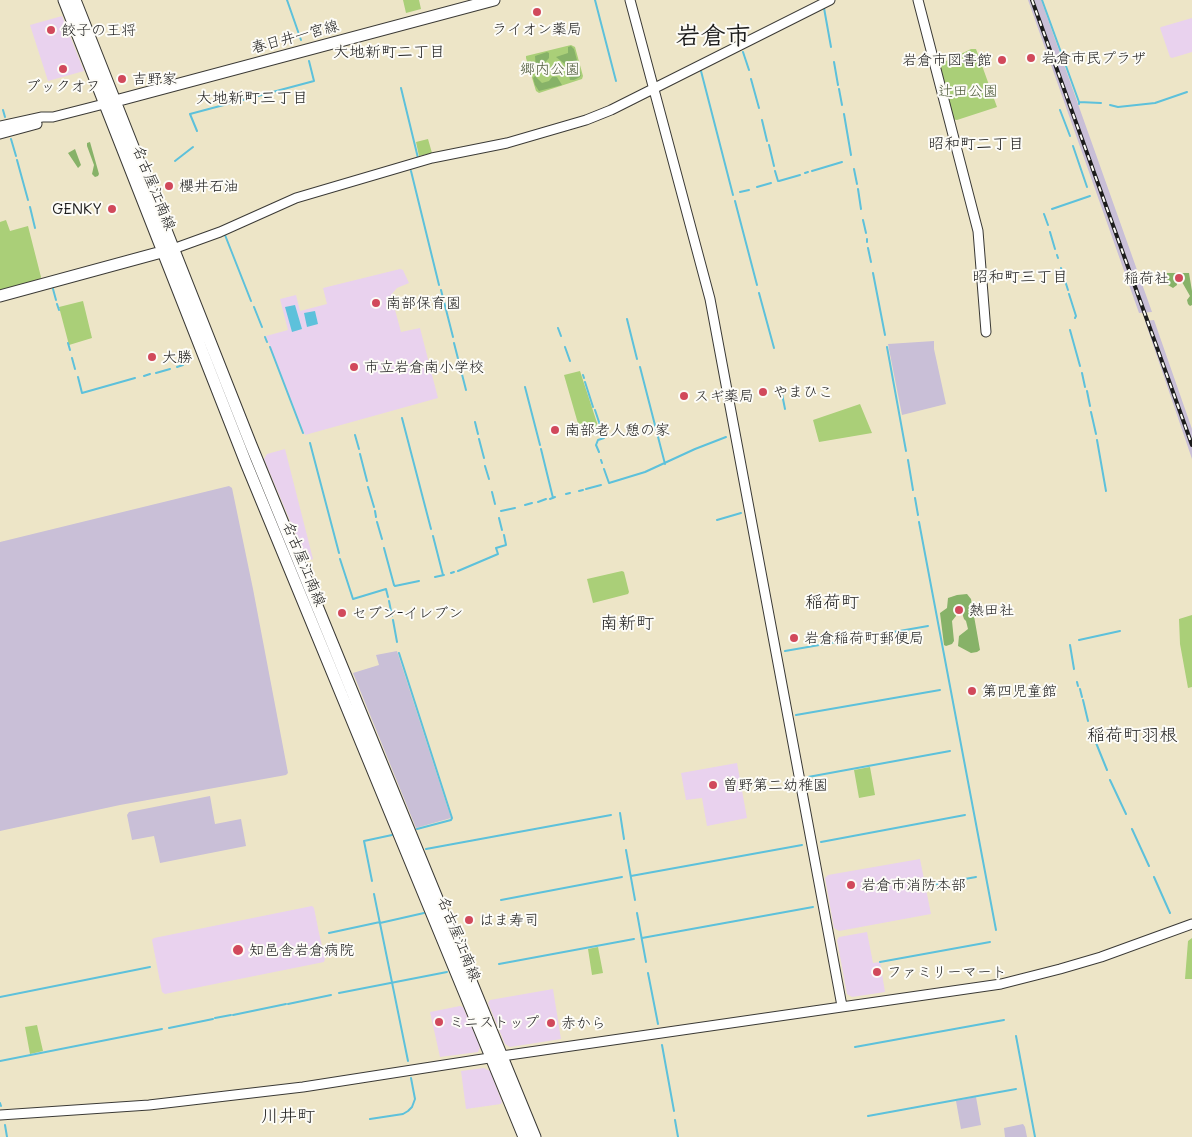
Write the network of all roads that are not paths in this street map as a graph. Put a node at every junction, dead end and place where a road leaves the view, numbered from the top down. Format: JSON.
{"nodes":[{"id":1,"x":64,"y":0,"type":"edge"},
{"id":2,"x":75,"y":0,"type":"edge"},
{"id":3,"x":494,"y":0,"type":"edge"},
{"id":4,"x":630,"y":0,"type":"edge"},
{"id":5,"x":830,"y":0,"type":"edge"},
{"id":6,"x":918,"y":0,"type":"edge"},
{"id":7,"x":654,"y":88,"type":"junction"},
{"id":8,"x":109,"y":102,"type":"junction"},
{"id":9,"x":53,"y":117,"type":"junction"},
{"id":10,"x":0,"y":126,"type":"edge"},
{"id":11,"x":0,"y":134,"type":"edge"},
{"id":12,"x":168,"y":250,"type":"junction"},
{"id":13,"x":0,"y":296,"type":"edge"},
{"id":14,"x":986,"y":332,"type":"dead end"},
{"id":15,"x":1192,"y":924,"type":"edge"},
{"id":16,"x":842,"y":1006,"type":"junction"},
{"id":17,"x":497,"y":1057,"type":"junction"},
{"id":18,"x":0,"y":1115,"type":"edge"},
{"id":19,"x":524,"y":1137,"type":"edge"},
{"id":20,"x":535,"y":1137,"type":"edge"}],
"edges":[{"from":1,"to":8,"type":"main road","name":"名古屋江南線"},
{"from":2,"to":8,"type":"main road","name":"名古屋江南線"},
{"from":3,"to":8,"type":"main road","name":"春日井一宮線"},
{"from":4,"to":7,"type":"street"},
{"from":5,"to":7,"type":"street"},
{"from":6,"to":14,"type":"street"},
{"from":7,"to":12,"type":"street"},
{"from":7,"to":16,"type":"street"},
{"from":8,"to":9,"type":"street"},
{"from":8,"to":12,"type":"main road","name":"名古屋江南線"},
{"from":9,"to":10,"type":"street"},
{"from":9,"to":11,"type":"street"},
{"from":12,"to":13,"type":"main road"},
{"from":12,"to":17,"type":"main road","name":"名古屋江南線"},
{"from":15,"to":16,"type":"street"},
{"from":16,"to":17,"type":"street"},
{"from":17,"to":18,"type":"street"},
{"from":17,"to":19,"type":"main road","name":"名古屋江南線"},
{"from":17,"to":20,"type":"main road","name":"名古屋江南線"}]}
